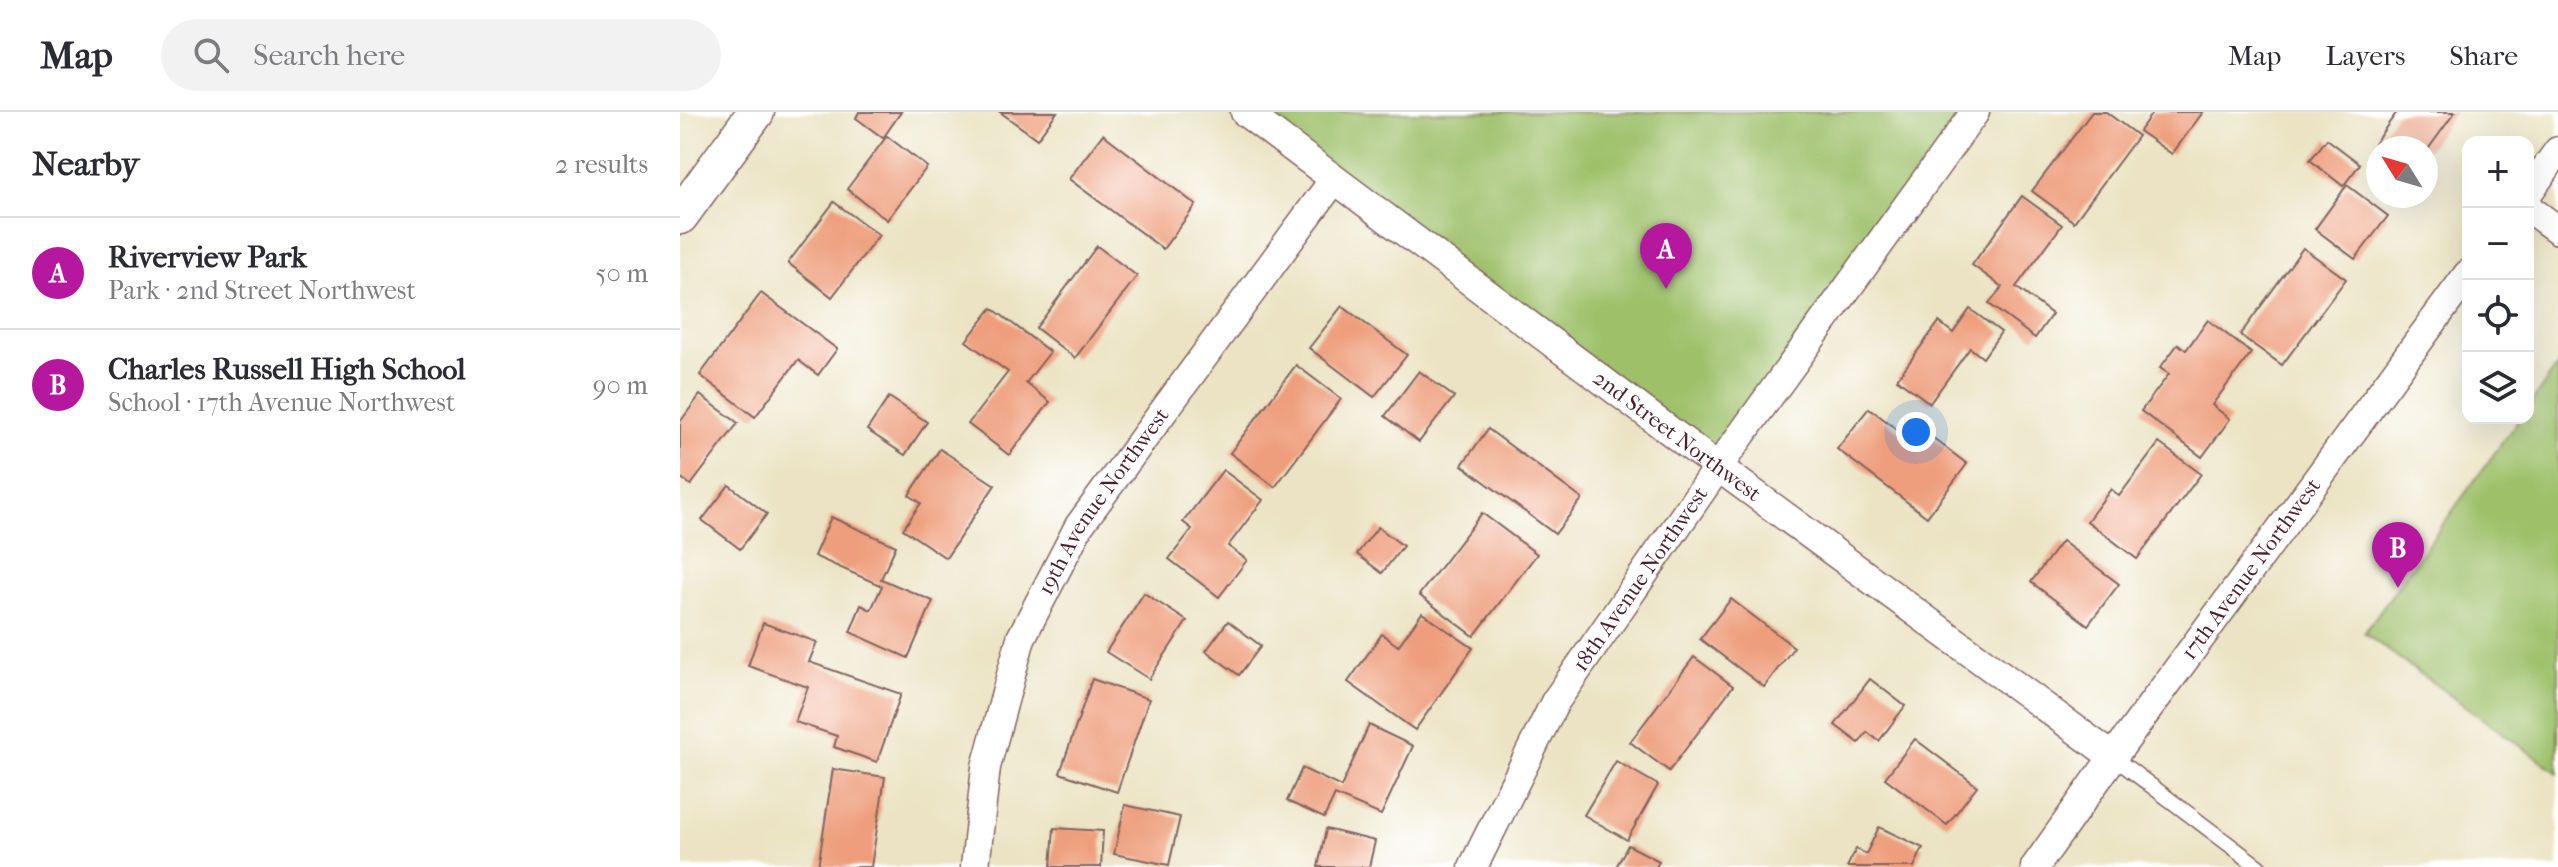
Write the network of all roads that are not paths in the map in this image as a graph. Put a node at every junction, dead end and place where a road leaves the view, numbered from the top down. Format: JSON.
{"nodes":[{"id":1,"x":756,"y":112,"type":"edge"},
{"id":2,"x":1245,"y":112,"type":"edge"},
{"id":3,"x":1975,"y":112,"type":"edge"},
{"id":4,"x":2558,"y":151,"type":"edge"},
{"id":5,"x":1333,"y":181,"type":"junction"},
{"id":6,"x":2534,"y":185,"type":"edge"},
{"id":7,"x":684,"y":203,"type":"edge"},
{"id":8,"x":2534,"y":212,"type":"edge"},
{"id":9,"x":2558,"y":230,"type":"edge"},
{"id":10,"x":2464,"y":280,"type":"edge"},
{"id":11,"x":1718,"y":467,"type":"junction"},
{"id":12,"x":2113,"y":757,"type":"junction"},
{"id":13,"x":975,"y":867,"type":"edge"},
{"id":14,"x":1473,"y":867,"type":"edge"},
{"id":15,"x":2035,"y":867,"type":"edge"},
{"id":16,"x":2259,"y":867,"type":"edge"}],
"edges":[{"from":1,"to":7,"type":"street"},
{"from":2,"to":5,"type":"street","name":"2nd Street Northwest"},
{"from":3,"to":11,"type":"street","name":"18th Avenue Northwest"},
{"from":4,"to":6,"type":"street"},
{"from":5,"to":11,"type":"street","name":"2nd Street Northwest"},
{"from":5,"to":13,"type":"street","name":"19th Avenue Northwest"},
{"from":8,"to":9,"type":"street"},
{"from":10,"to":12,"type":"street","name":"17th Avenue Northwest"},
{"from":11,"to":12,"type":"street","name":"2nd Street Northwest"},
{"from":11,"to":14,"type":"street","name":"18th Avenue Northwest"},
{"from":12,"to":15,"type":"street","name":"17th Avenue Northwest"},
{"from":12,"to":16,"type":"lane"}]}
